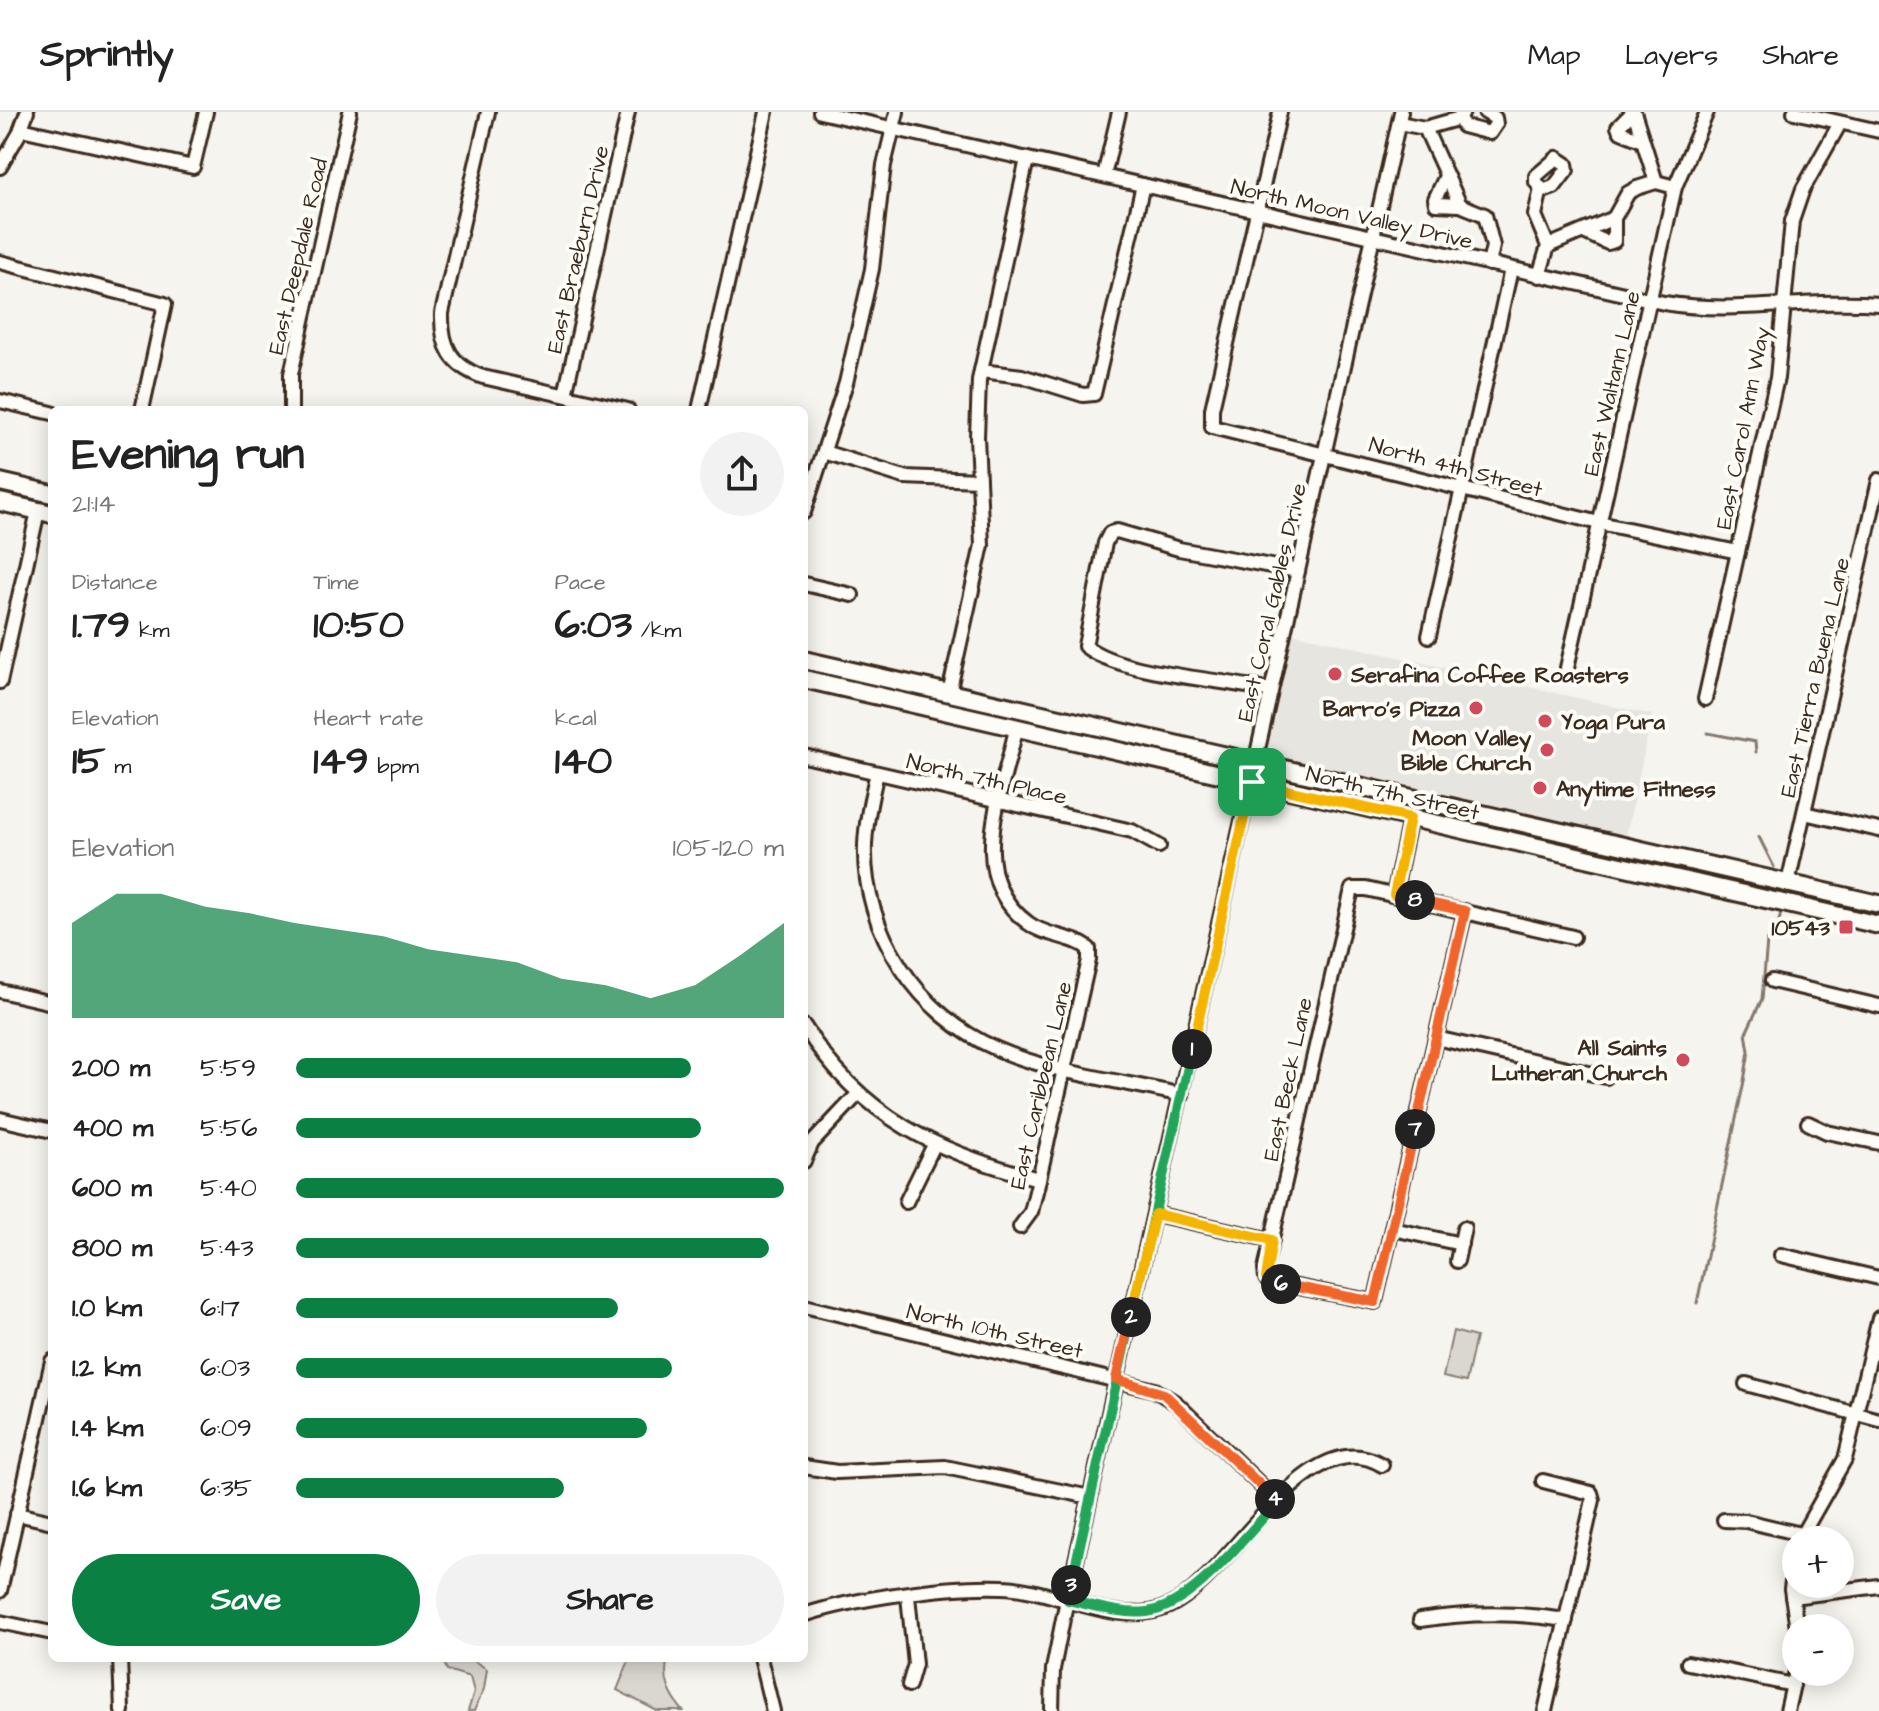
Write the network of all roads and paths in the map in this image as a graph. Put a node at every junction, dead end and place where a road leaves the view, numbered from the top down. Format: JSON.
{"nodes":[{"id":1,"x":27,"y":112,"type":"edge"},
{"id":2,"x":206,"y":112,"type":"edge"},
{"id":3,"x":350,"y":112,"type":"edge"},
{"id":4,"x":488,"y":112,"type":"edge"},
{"id":5,"x":628,"y":112,"type":"edge"},
{"id":6,"x":766,"y":112,"type":"edge"},
{"id":7,"x":820,"y":112,"type":"edge"},
{"id":8,"x":897,"y":112,"type":"edge"},
{"id":9,"x":1119,"y":112,"type":"edge"},
{"id":10,"x":1280,"y":112,"type":"edge"},
{"id":11,"x":1485,"y":112,"type":"edge"},
{"id":12,"x":1634,"y":112,"type":"edge"},
{"id":13,"x":1707,"y":112,"type":"edge"},
{"id":14,"x":1794,"y":112,"type":"edge"},
{"id":15,"x":1461,"y":115,"type":"edge"},
{"id":16,"x":1400,"y":118,"type":"edge"},
{"id":17,"x":1839,"y":125,"type":"junction"},
{"id":18,"x":893,"y":128,"type":"junction"},
{"id":19,"x":1425,"y":128,"type":"junction"},
{"id":20,"x":21,"y":129,"type":"junction"},
{"id":21,"x":1879,"y":131,"type":"edge"},
{"id":22,"x":1643,"y":141,"type":"junction"},
{"id":23,"x":1027,"y":159,"type":"junction"},
{"id":24,"x":0,"y":167,"type":"edge"},
{"id":25,"x":1104,"y":176,"type":"junction"},
{"id":26,"x":1446,"y":176,"type":"junction"},
{"id":27,"x":1656,"y":182,"type":"junction"},
{"id":28,"x":1143,"y":185,"type":"junction"},
{"id":29,"x":1675,"y":187,"type":"junction"},
{"id":30,"x":1541,"y":189,"type":"dead end"},
{"id":31,"x":1460,"y":205,"type":"junction"},
{"id":32,"x":1257,"y":212,"type":"junction"},
{"id":33,"x":1614,"y":218,"type":"junction"},
{"id":34,"x":1586,"y":233,"type":"junction"},
{"id":35,"x":1373,"y":238,"type":"junction"},
{"id":36,"x":1548,"y":246,"type":"junction"},
{"id":37,"x":0,"y":262,"type":"edge"},
{"id":38,"x":1489,"y":264,"type":"junction"},
{"id":39,"x":1511,"y":269,"type":"junction"},
{"id":40,"x":1539,"y":276,"type":"junction"},
{"id":41,"x":1650,"y":300,"type":"junction"},
{"id":42,"x":1879,"y":304,"type":"edge"},
{"id":43,"x":1784,"y":305,"type":"junction"},
{"id":44,"x":981,"y":371,"type":"junction"},
{"id":45,"x":565,"y":395,"type":"junction"},
{"id":46,"x":0,"y":401,"type":"edge"},
{"id":47,"x":143,"y":406,"type":"edge"},
{"id":48,"x":291,"y":406,"type":"edge"},
{"id":49,"x":611,"y":406,"type":"edge"},
{"id":50,"x":700,"y":406,"type":"edge"},
{"id":51,"x":48,"y":412,"type":"edge"},
{"id":52,"x":824,"y":452,"type":"junction"},
{"id":53,"x":1325,"y":453,"type":"junction"},
{"id":54,"x":979,"y":480,"type":"junction"},
{"id":55,"x":1879,"y":480,"type":"edge"},
{"id":56,"x":0,"y":482,"type":"edge"},
{"id":57,"x":1462,"y":487,"type":"junction"},
{"id":58,"x":48,"y":493,"type":"edge"},
{"id":59,"x":808,"y":500,"type":"edge"},
{"id":60,"x":0,"y":502,"type":"edge"},
{"id":61,"x":45,"y":513,"type":"edge"},
{"id":62,"x":1599,"y":523,"type":"junction"},
{"id":63,"x":1738,"y":552,"type":"junction"},
{"id":64,"x":1298,"y":571,"type":"junction"},
{"id":65,"x":808,"y":585,"type":"edge"},
{"id":66,"x":852,"y":595,"type":"dead end"},
{"id":67,"x":1429,"y":636,"type":"dead end"},
{"id":68,"x":808,"y":661,"type":"edge"},
{"id":69,"x":1567,"y":668,"type":"dead end"},
{"id":70,"x":808,"y":680,"type":"edge"},
{"id":71,"x":0,"y":682,"type":"edge"},
{"id":72,"x":1271,"y":691,"type":"junction"},
{"id":73,"x":949,"y":693,"type":"junction"},
{"id":74,"x":1705,"y":699,"type":"dead end"},
{"id":75,"x":1016,"y":729,"type":"junction"},
{"id":76,"x":808,"y":757,"type":"edge"},
{"id":77,"x":1256,"y":764,"type":"junction"},
{"id":78,"x":877,"y":773,"type":"junction"},
{"id":79,"x":1252,"y":782,"type":"junction"},
{"id":80,"x":998,"y":801,"type":"junction"},
{"id":81,"x":1804,"y":813,"type":"junction"},
{"id":82,"x":1410,"y":818,"type":"junction"},
{"id":83,"x":1879,"y":830,"type":"edge"},
{"id":84,"x":1159,"y":846,"type":"dead end"},
{"id":85,"x":1756,"y":876,"type":"junction"},
{"id":86,"x":1788,"y":883,"type":"junction"},
{"id":87,"x":1811,"y":888,"type":"junction"},
{"id":88,"x":1394,"y":895,"type":"junction"},
{"id":89,"x":1771,"y":900,"type":"junction"},
{"id":90,"x":1879,"y":904,"type":"edge"},
{"id":91,"x":1465,"y":911,"type":"junction"},
{"id":92,"x":1879,"y":925,"type":"edge"},
{"id":93,"x":1573,"y":937,"type":"dead end"},
{"id":94,"x":1772,"y":981,"type":"dead end"},
{"id":95,"x":0,"y":991,"type":"edge"},
{"id":96,"x":48,"y":1002,"type":"edge"},
{"id":97,"x":1879,"y":1006,"type":"edge"},
{"id":98,"x":808,"y":1031,"type":"edge"},
{"id":99,"x":1436,"y":1038,"type":"junction"},
{"id":100,"x":1065,"y":1068,"type":"junction"},
{"id":101,"x":1606,"y":1077,"type":"dead end"},
{"id":102,"x":859,"y":1093,"type":"junction"},
{"id":103,"x":1182,"y":1095,"type":"junction"},
{"id":104,"x":0,"y":1119,"type":"edge"},
{"id":105,"x":1808,"y":1123,"type":"dead end"},
{"id":106,"x":48,"y":1130,"type":"edge"},
{"id":107,"x":1879,"y":1143,"type":"edge"},
{"id":108,"x":934,"y":1145,"type":"junction"},
{"id":109,"x":808,"y":1152,"type":"edge"},
{"id":110,"x":1039,"y":1179,"type":"junction"},
{"id":111,"x":906,"y":1202,"type":"dead end"},
{"id":112,"x":1155,"y":1214,"type":"junction"},
{"id":113,"x":1020,"y":1227,"type":"dead end"},
{"id":114,"x":1464,"y":1228,"type":"dead end"},
{"id":115,"x":1393,"y":1229,"type":"junction"},
{"id":116,"x":1272,"y":1240,"type":"junction"},
{"id":117,"x":1461,"y":1244,"type":"junction"},
{"id":118,"x":1781,"y":1255,"type":"dead end"},
{"id":119,"x":1457,"y":1261,"type":"dead end"},
{"id":120,"x":1879,"y":1278,"type":"edge"},
{"id":121,"x":808,"y":1307,"type":"edge"},
{"id":122,"x":1879,"y":1318,"type":"edge"},
{"id":123,"x":1116,"y":1379,"type":"junction"},
{"id":124,"x":1746,"y":1384,"type":"dead end"},
{"id":125,"x":48,"y":1402,"type":"edge"},
{"id":126,"x":1857,"y":1415,"type":"junction"},
{"id":127,"x":1879,"y":1420,"type":"edge"},
{"id":128,"x":1382,"y":1465,"type":"dead end"},
{"id":129,"x":808,"y":1468,"type":"edge"},
{"id":130,"x":1543,"y":1481,"type":"dead end"},
{"id":131,"x":1090,"y":1497,"type":"junction"},
{"id":132,"x":1278,"y":1502,"type":"junction"},
{"id":133,"x":17,"y":1514,"type":"junction"},
{"id":134,"x":1724,"y":1520,"type":"dead end"},
{"id":135,"x":48,"y":1521,"type":"edge"},
{"id":136,"x":1806,"y":1526,"type":"edge"},
{"id":137,"x":1782,"y":1532,"type":"edge"},
{"id":138,"x":1879,"y":1586,"type":"edge"},
{"id":139,"x":1854,"y":1589,"type":"edge"},
{"id":140,"x":0,"y":1591,"type":"edge"},
{"id":141,"x":908,"y":1596,"type":"junction"},
{"id":142,"x":1068,"y":1600,"type":"junction"},
{"id":143,"x":808,"y":1614,"type":"edge"},
{"id":144,"x":1420,"y":1620,"type":"dead end"},
{"id":145,"x":1566,"y":1620,"type":"junction"},
{"id":146,"x":0,"y":1622,"type":"edge"},
{"id":147,"x":48,"y":1632,"type":"edge"},
{"id":148,"x":120,"y":1662,"type":"edge"},
{"id":149,"x":761,"y":1662,"type":"edge"},
{"id":150,"x":1688,"y":1663,"type":"dead end"},
{"id":151,"x":1782,"y":1683,"type":"edge"},
{"id":152,"x":909,"y":1685,"type":"dead end"},
{"id":153,"x":1793,"y":1686,"type":"edge"},
{"id":154,"x":122,"y":1711,"type":"edge"},
{"id":155,"x":773,"y":1711,"type":"edge"},
{"id":156,"x":1052,"y":1711,"type":"edge"},
{"id":157,"x":1545,"y":1711,"type":"edge"},
{"id":158,"x":1787,"y":1711,"type":"edge"}],
"edges":[{"from":1,"to":20,"type":"street"},
{"from":2,"to":20,"type":"street"},
{"from":3,"to":48,"type":"street","name":"East Deepdale Road"},
{"from":4,"to":45,"type":"street"},
{"from":5,"to":45,"type":"street","name":"East Braeburn Drive"},
{"from":6,"to":50,"type":"street"},
{"from":7,"to":18,"type":"street","name":"North Moon Valley Drive"},
{"from":8,"to":18,"type":"street"},
{"from":9,"to":25,"type":"street"},
{"from":10,"to":32,"type":"street"},
{"from":11,"to":15,"type":"street"},
{"from":12,"to":22,"type":"street"},
{"from":12,"to":22,"type":"street"},
{"from":13,"to":29,"type":"street","name":"East Waltann Lane"},
{"from":14,"to":17,"type":"street"},
{"from":15,"to":19,"type":"street"},
{"from":16,"to":19,"type":"street"},
{"from":16,"to":35,"type":"street","name":"East Coral Gables Drive"},
{"from":17,"to":21,"type":"street"},
{"from":17,"to":43,"type":"street","name":"East Carol Ann Way"},
{"from":18,"to":23,"type":"street","name":"North Moon Valley Drive"},
{"from":18,"to":52,"type":"street"},
{"from":19,"to":26,"type":"street"},
{"from":20,"to":24,"type":"street"},
{"from":22,"to":27,"type":"street"},
{"from":23,"to":25,"type":"street","name":"North Moon Valley Drive"},
{"from":23,"to":44,"type":"street"},
{"from":25,"to":28,"type":"street","name":"North Moon Valley Drive"},
{"from":26,"to":31,"type":"street"},
{"from":26,"to":31,"type":"street"},
{"from":27,"to":29,"type":"street"},
{"from":27,"to":33,"type":"street"},
{"from":28,"to":32,"type":"street","name":"North Moon Valley Drive"},
{"from":28,"to":44,"type":"street"},
{"from":29,"to":41,"type":"street","name":"East Waltann Lane"},
{"from":30,"to":36,"type":"street"},
{"from":31,"to":38,"type":"street"},
{"from":32,"to":35,"type":"street","name":"North Moon Valley Drive"},
{"from":32,"to":53,"type":"street","name":"North 4th Street"},
{"from":33,"to":34,"type":"street"},
{"from":33,"to":34,"type":"street"},
{"from":34,"to":36,"type":"street"},
{"from":35,"to":38,"type":"street","name":"North Moon Valley Drive"},
{"from":35,"to":53,"type":"street","name":"East Coral Gables Drive"},
{"from":36,"to":40,"type":"street"},
{"from":37,"to":47,"type":"street"},
{"from":38,"to":39,"type":"street","name":"North Moon Valley Drive"},
{"from":39,"to":40,"type":"street","name":"North Moon Valley Drive"},
{"from":39,"to":57,"type":"street"},
{"from":40,"to":41,"type":"street","name":"North Moon Valley Drive"},
{"from":41,"to":43,"type":"street","name":"North Moon Valley Drive"},
{"from":41,"to":62,"type":"street","name":"East Waltann Lane"},
{"from":42,"to":43,"type":"street","name":"North Moon Valley Drive"},
{"from":43,"to":63,"type":"street","name":"East Carol Ann Way"},
{"from":44,"to":54,"type":"street"},
{"from":45,"to":49,"type":"street"},
{"from":46,"to":51,"type":"street"},
{"from":52,"to":54,"type":"street"},
{"from":52,"to":59,"type":"street"},
{"from":53,"to":57,"type":"street","name":"North 4th Street"},
{"from":53,"to":64,"type":"street","name":"East Coral Gables Drive"},
{"from":54,"to":73,"type":"street"},
{"from":55,"to":81,"type":"street","name":"East Tierra Buena Lane"},
{"from":56,"to":58,"type":"main road"},
{"from":57,"to":62,"type":"street","name":"North 4th Street"},
{"from":57,"to":67,"type":"street"},
{"from":60,"to":61,"type":"main road"},
{"from":61,"to":71,"type":"street"},
{"from":62,"to":63,"type":"street","name":"North 4th Street"},
{"from":62,"to":69,"type":"street","name":"East Waltann Lane"},
{"from":63,"to":74,"type":"street","name":"East Carol Ann Way"},
{"from":64,"to":72,"type":"street","name":"East Coral Gables Drive"},
{"from":64,"to":72,"type":"street"},
{"from":65,"to":66,"type":"street"},
{"from":68,"to":73,"type":"main road","name":"North 7th Street"},
{"from":70,"to":75,"type":"main road","name":"North 7th Street"},
{"from":72,"to":77,"type":"street","name":"East Coral Gables Drive"},
{"from":73,"to":77,"type":"main road","name":"North 7th Street"},
{"from":75,"to":79,"type":"main road","name":"North 7th Street"},
{"from":75,"to":80,"type":"street"},
{"from":76,"to":78,"type":"street","name":"North 7th Place"},
{"from":77,"to":79,"type":"street","name":"East Coral Gables Drive"},
{"from":77,"to":85,"type":"main road","name":"North 7th Street"},
{"from":78,"to":80,"type":"street","name":"North 7th Place"},
{"from":78,"to":100,"type":"street"},
{"from":79,"to":82,"type":"main road","name":"North 7th Street"},
{"from":79,"to":103,"type":"street","name":"East Coral Gables Drive"},
{"from":80,"to":84,"type":"street","name":"North 7th Place"},
{"from":80,"to":100,"type":"street","name":"East Caribbean Lane"},
{"from":81,"to":83,"type":"street"},
{"from":81,"to":86,"type":"street","name":"East Tierra Buena Lane"},
{"from":82,"to":88,"type":"street"},
{"from":82,"to":89,"type":"main road","name":"North 7th Street"},
{"from":85,"to":86,"type":"main road","name":"North 7th Street"},
{"from":85,"to":89,"type":"main road"},
{"from":86,"to":87,"type":"main road","name":"North 7th Street"},
{"from":87,"to":89,"type":"main road"},
{"from":87,"to":90,"type":"main road","name":"North 7th Street"},
{"from":88,"to":91,"type":"street"},
{"from":88,"to":116,"type":"street","name":"East Beck Lane"},
{"from":89,"to":92,"type":"main road","name":"North 7th Street"},
{"from":91,"to":93,"type":"street"},
{"from":91,"to":99,"type":"street"},
{"from":94,"to":97,"type":"street"},
{"from":95,"to":96,"type":"street"},
{"from":98,"to":102,"type":"street"},
{"from":99,"to":101,"type":"street"},
{"from":99,"to":115,"type":"street"},
{"from":100,"to":103,"type":"street"},
{"from":100,"to":110,"type":"street","name":"East Caribbean Lane"},
{"from":102,"to":108,"type":"street"},
{"from":102,"to":109,"type":"street"},
{"from":103,"to":112,"type":"street","name":"East Coral Gables Drive"},
{"from":104,"to":106,"type":"street"},
{"from":105,"to":107,"type":"street"},
{"from":108,"to":110,"type":"street"},
{"from":108,"to":111,"type":"street"},
{"from":110,"to":113,"type":"street","name":"East Caribbean Lane"},
{"from":112,"to":116,"type":"street"},
{"from":112,"to":123,"type":"street","name":"East Coral Gables Drive"},
{"from":114,"to":117,"type":"street"},
{"from":115,"to":116,"type":"street","name":"East Beck Lane"},
{"from":115,"to":117,"type":"street"},
{"from":117,"to":119,"type":"street"},
{"from":118,"to":120,"type":"street"},
{"from":121,"to":123,"type":"street","name":"North 10th Street"},
{"from":122,"to":126,"type":"street"},
{"from":123,"to":131,"type":"street","name":"East Coral Gables Drive"},
{"from":123,"to":132,"type":"street","name":"North 10th Street"},
{"from":124,"to":126,"type":"street"},
{"from":125,"to":133,"type":"street"},
{"from":126,"to":127,"type":"street"},
{"from":126,"to":136,"type":"street"},
{"from":128,"to":132,"type":"street"},
{"from":129,"to":131,"type":"street"},
{"from":130,"to":145,"type":"street"},
{"from":131,"to":142,"type":"street","name":"East Coral Gables Drive"},
{"from":132,"to":142,"type":"street"},
{"from":133,"to":135,"type":"street"},
{"from":133,"to":140,"type":"street"},
{"from":134,"to":137,"type":"street"},
{"from":138,"to":139,"type":"street"},
{"from":141,"to":142,"type":"street"},
{"from":141,"to":143,"type":"street"},
{"from":141,"to":152,"type":"street"},
{"from":142,"to":156,"type":"street","name":"East Coral Gables Drive"},
{"from":144,"to":145,"type":"street"},
{"from":145,"to":157,"type":"street"},
{"from":146,"to":147,"type":"street"},
{"from":148,"to":154,"type":"street"},
{"from":149,"to":155,"type":"street"},
{"from":150,"to":151,"type":"street"},
{"from":153,"to":158,"type":"street"}]}
